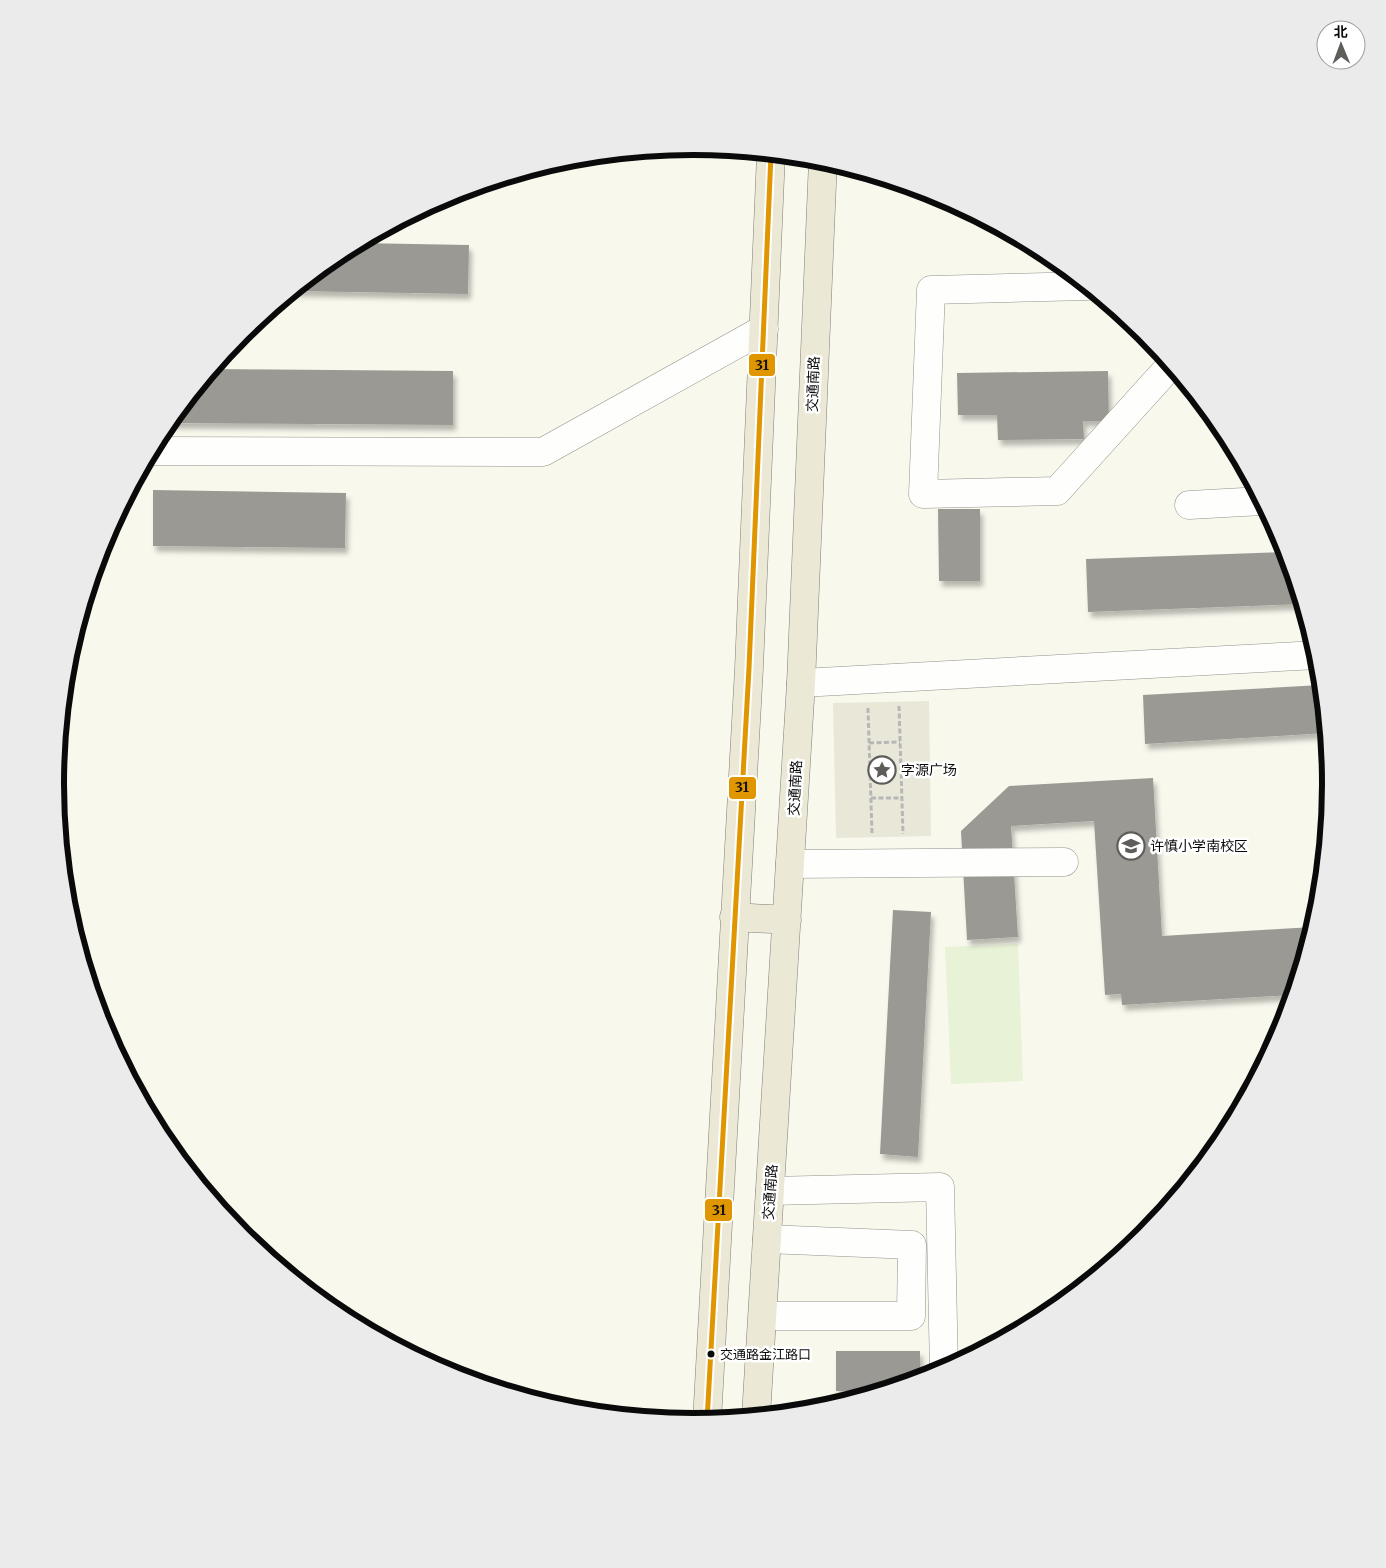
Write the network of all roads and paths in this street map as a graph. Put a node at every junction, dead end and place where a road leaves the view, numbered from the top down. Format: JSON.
{"nodes":[{"id":1,"x":771,"y":160,"type":"edge"},
{"id":2,"x":823,"y":168,"type":"edge"},
{"id":3,"x":1078,"y":286,"type":"edge"},
{"id":4,"x":764,"y":329,"type":"junction"},
{"id":5,"x":1167,"y":370,"type":"edge"},
{"id":6,"x":159,"y":451,"type":"edge"},
{"id":7,"x":1255,"y":501,"type":"edge"},
{"id":8,"x":1189,"y":505,"type":"dead end"},
{"id":9,"x":1308,"y":651,"type":"edge"},
{"id":10,"x":898,"y":678,"type":"junction"},
{"id":11,"x":868,"y":680,"type":"junction"},
{"id":12,"x":801,"y":683,"type":"junction"},
{"id":13,"x":900,"y":742,"type":"junction"},
{"id":14,"x":869,"y":743,"type":"junction"},
{"id":15,"x":871,"y":798,"type":"junction"},
{"id":16,"x":902,"y":798,"type":"junction"},
{"id":17,"x":1064,"y":862,"type":"dead end"},
{"id":18,"x":904,"y":863,"type":"junction"},
{"id":19,"x":790,"y":864,"type":"junction"},
{"id":20,"x":873,"y":864,"type":"junction"},
{"id":21,"x":734,"y":917,"type":"junction"},
{"id":22,"x":787,"y":920,"type":"junction"},
{"id":23,"x":770,"y":1191,"type":"junction"},
{"id":24,"x":767,"y":1239,"type":"junction"},
{"id":25,"x":762,"y":1316,"type":"junction"},
{"id":26,"x":944,"y":1361,"type":"edge"},
{"id":27,"x":756,"y":1410,"type":"edge"},
{"id":28,"x":707,"y":1413,"type":"edge"}],
"edges":[{"from":1,"to":4,"type":"main road"},
{"from":2,"to":12,"type":"main road","name":"交通南路"},
{"from":3,"to":5,"type":"street"},
{"from":4,"to":6,"type":"street"},
{"from":4,"to":21,"type":"main road"},
{"from":7,"to":8,"type":"street"},
{"from":9,"to":10,"type":"street"},
{"from":10,"to":11,"type":"street"},
{"from":10,"to":13,"type":"path"},
{"from":11,"to":12,"type":"street"},
{"from":11,"to":14,"type":"path"},
{"from":12,"to":19,"type":"main road","name":"交通南路"},
{"from":13,"to":14,"type":"path"},
{"from":13,"to":16,"type":"path"},
{"from":14,"to":15,"type":"path"},
{"from":15,"to":16,"type":"path"},
{"from":15,"to":20,"type":"path"},
{"from":16,"to":18,"type":"path"},
{"from":17,"to":18,"type":"street"},
{"from":18,"to":20,"type":"street"},
{"from":19,"to":20,"type":"street"},
{"from":19,"to":22,"type":"main road","name":"交通南路"},
{"from":21,"to":22,"type":"main road"},
{"from":21,"to":28,"type":"main road"},
{"from":22,"to":23,"type":"main road","name":"交通南路"},
{"from":23,"to":24,"type":"main road","name":"交通南路"},
{"from":23,"to":26,"type":"street"},
{"from":24,"to":25,"type":"main road","name":"交通南路"},
{"from":24,"to":25,"type":"street"},
{"from":25,"to":27,"type":"main road","name":"交通南路"}]}
